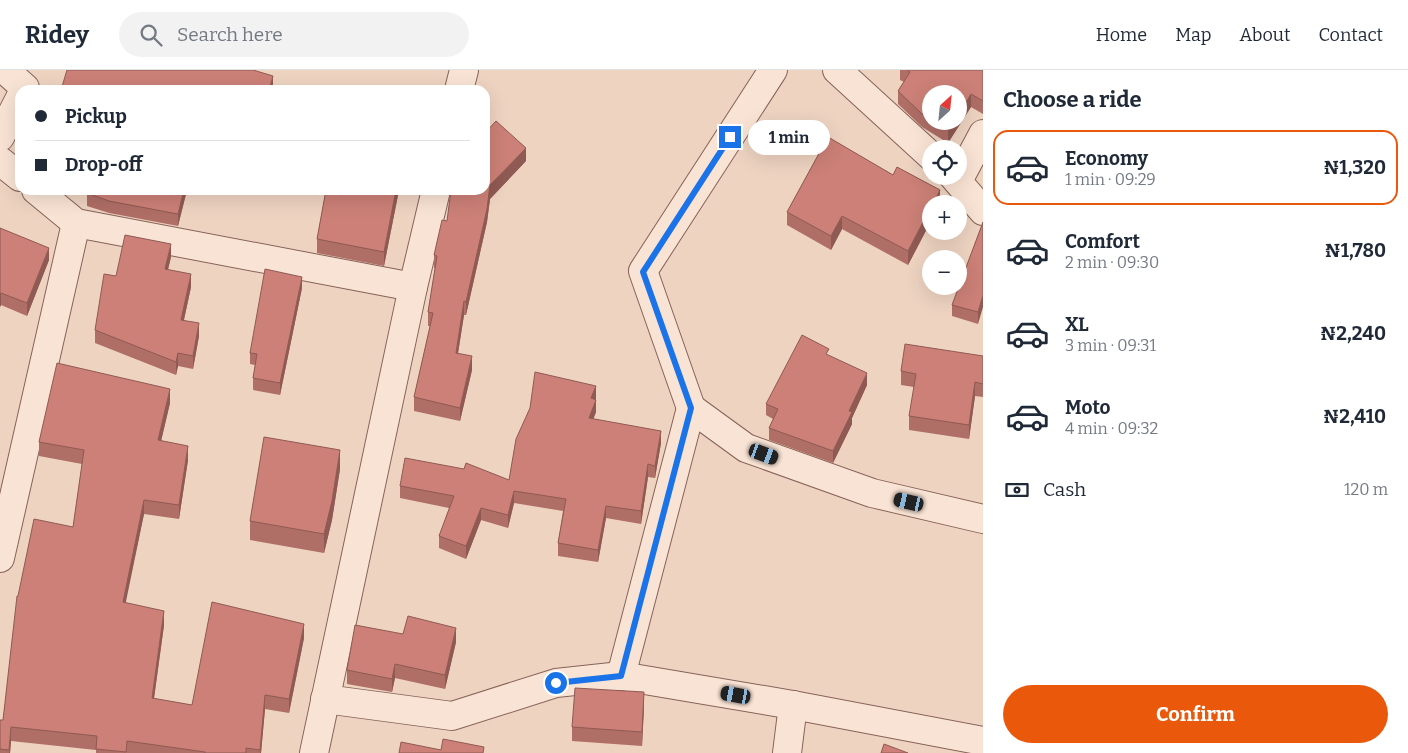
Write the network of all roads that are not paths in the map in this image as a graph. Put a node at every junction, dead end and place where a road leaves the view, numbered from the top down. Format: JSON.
{"nodes":[{"id":1,"x":5,"y":70,"type":"edge"},
{"id":2,"x":464,"y":70,"type":"edge"},
{"id":3,"x":773,"y":70,"type":"edge"},
{"id":4,"x":837,"y":70,"type":"edge"},
{"id":5,"x":24,"y":85,"type":"edge"},
{"id":6,"x":460,"y":85,"type":"edge"},
{"id":7,"x":15,"y":106,"type":"edge"},
{"id":8,"x":983,"y":134,"type":"edge"},
{"id":9,"x":0,"y":137,"type":"edge"},
{"id":10,"x":922,"y":148,"type":"edge"},
{"id":11,"x":0,"y":161,"type":"edge"},
{"id":12,"x":967,"y":161,"type":"edge"},
{"id":13,"x":15,"y":173,"type":"edge"},
{"id":14,"x":961,"y":185,"type":"edge"},
{"id":15,"x":42,"y":195,"type":"edge"},
{"id":16,"x":435,"y":195,"type":"edge"},
{"id":17,"x":983,"y":211,"type":"edge"},
{"id":18,"x":76,"y":223,"type":"junction"},
{"id":19,"x":413,"y":287,"type":"junction"},
{"id":20,"x":691,"y":408,"type":"junction"},
{"id":21,"x":983,"y":519,"type":"edge"},
{"id":22,"x":0,"y":558,"type":"edge"},
{"id":23,"x":621,"y":676,"type":"junction"},
{"id":24,"x":325,"y":698,"type":"junction"},
{"id":25,"x":793,"y":705,"type":"junction"},
{"id":26,"x":983,"y":741,"type":"edge"},
{"id":27,"x":314,"y":753,"type":"edge"},
{"id":28,"x":787,"y":753,"type":"edge"}],
"edges":[{"from":1,"to":5,"type":"street"},
{"from":2,"to":6,"type":"street"},
{"from":3,"to":20,"type":"street"},
{"from":4,"to":10,"type":"street"},
{"from":7,"to":9,"type":"street"},
{"from":8,"to":12,"type":"street"},
{"from":11,"to":13,"type":"street"},
{"from":14,"to":17,"type":"street"},
{"from":15,"to":18,"type":"street"},
{"from":16,"to":19,"type":"street"},
{"from":18,"to":19,"type":"street"},
{"from":18,"to":22,"type":"street"},
{"from":19,"to":24,"type":"street"},
{"from":20,"to":21,"type":"street"},
{"from":20,"to":23,"type":"street"},
{"from":23,"to":24,"type":"street"},
{"from":23,"to":25,"type":"street"},
{"from":24,"to":27,"type":"street"},
{"from":25,"to":26,"type":"street"},
{"from":25,"to":28,"type":"street"}]}
